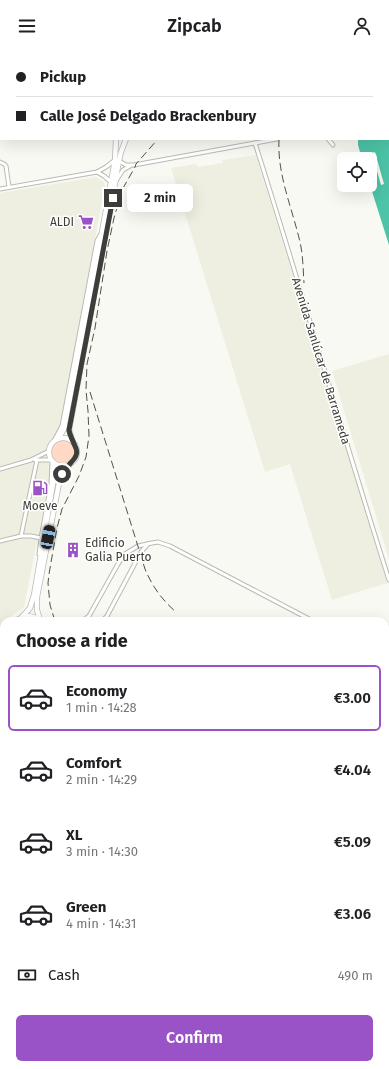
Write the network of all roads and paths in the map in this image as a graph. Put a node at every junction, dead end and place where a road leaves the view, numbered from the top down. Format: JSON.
{"nodes":[{"id":1,"x":116,"y":140,"type":"edge"},
{"id":2,"x":126,"y":140,"type":"edge"},
{"id":3,"x":272,"y":140,"type":"edge"},
{"id":4,"x":329,"y":140,"type":"edge"},
{"id":5,"x":255,"y":143,"type":"junction"},
{"id":6,"x":333,"y":145,"type":"dead end"},
{"id":7,"x":117,"y":160,"type":"junction"},
{"id":8,"x":0,"y":162,"type":"edge"},
{"id":9,"x":134,"y":165,"type":"junction"},
{"id":10,"x":97,"y":172,"type":"junction"},
{"id":11,"x":113,"y":182,"type":"junction"},
{"id":12,"x":9,"y":187,"type":"junction"},
{"id":13,"x":0,"y":189,"type":"edge"},
{"id":14,"x":56,"y":440,"type":"junction"},
{"id":15,"x":73,"y":442,"type":"junction"},
{"id":16,"x":49,"y":451,"type":"junction"},
{"id":17,"x":31,"y":460,"type":"junction"},
{"id":18,"x":37,"y":460,"type":"junction"},
{"id":19,"x":52,"y":461,"type":"junction"},
{"id":20,"x":70,"y":464,"type":"junction"},
{"id":21,"x":0,"y":469,"type":"edge"},
{"id":22,"x":21,"y":536,"type":"junction"},
{"id":23,"x":41,"y":538,"type":"junction"},
{"id":24,"x":0,"y":541,"type":"edge"},
{"id":25,"x":148,"y":544,"type":"junction"},
{"id":26,"x":38,"y":573,"type":"junction"},
{"id":27,"x":389,"y":580,"type":"edge"},
{"id":28,"x":89,"y":616,"type":"edge"},
{"id":29,"x":22,"y":617,"type":"edge"},
{"id":30,"x":40,"y":617,"type":"edge"},
{"id":31,"x":106,"y":617,"type":"edge"},
{"id":32,"x":305,"y":617,"type":"edge"}],
"edges":[{"from":1,"to":7,"type":"main road"},
{"from":2,"to":7,"type":"main road"},
{"from":3,"to":5,"type":"street"},
{"from":4,"to":6,"type":"street"},
{"from":5,"to":9,"type":"street"},
{"from":5,"to":27,"type":"street","name":"Avenida Sanlúcar de Barrameda"},
{"from":7,"to":9,"type":"street"},
{"from":7,"to":10,"type":"street"},
{"from":7,"to":11,"type":"main road"},
{"from":8,"to":12,"type":"street"},
{"from":9,"to":11,"type":"street"},
{"from":10,"to":11,"type":"street"},
{"from":10,"to":12,"type":"street"},
{"from":11,"to":14,"type":"main road"},
{"from":11,"to":15,"type":"main road"},
{"from":12,"to":13,"type":"street"},
{"from":14,"to":15,"type":"main road"},
{"from":14,"to":16,"type":"main road"},
{"from":15,"to":20,"type":"main road"},
{"from":16,"to":17,"type":"street"},
{"from":16,"to":19,"type":"main road"},
{"from":17,"to":18,"type":"street"},
{"from":17,"to":21,"type":"street"},
{"from":18,"to":19,"type":"street"},
{"from":18,"to":22,"type":"street"},
{"from":19,"to":20,"type":"main road"},
{"from":19,"to":23,"type":"street"},
{"from":19,"to":26,"type":"main road"},
{"from":20,"to":30,"type":"main road"},
{"from":22,"to":23,"type":"street"},
{"from":22,"to":24,"type":"street"},
{"from":23,"to":26,"type":"street"},
{"from":25,"to":28,"type":"street"},
{"from":25,"to":31,"type":"street"},
{"from":25,"to":32,"type":"street"},
{"from":26,"to":29,"type":"main road"}]}
